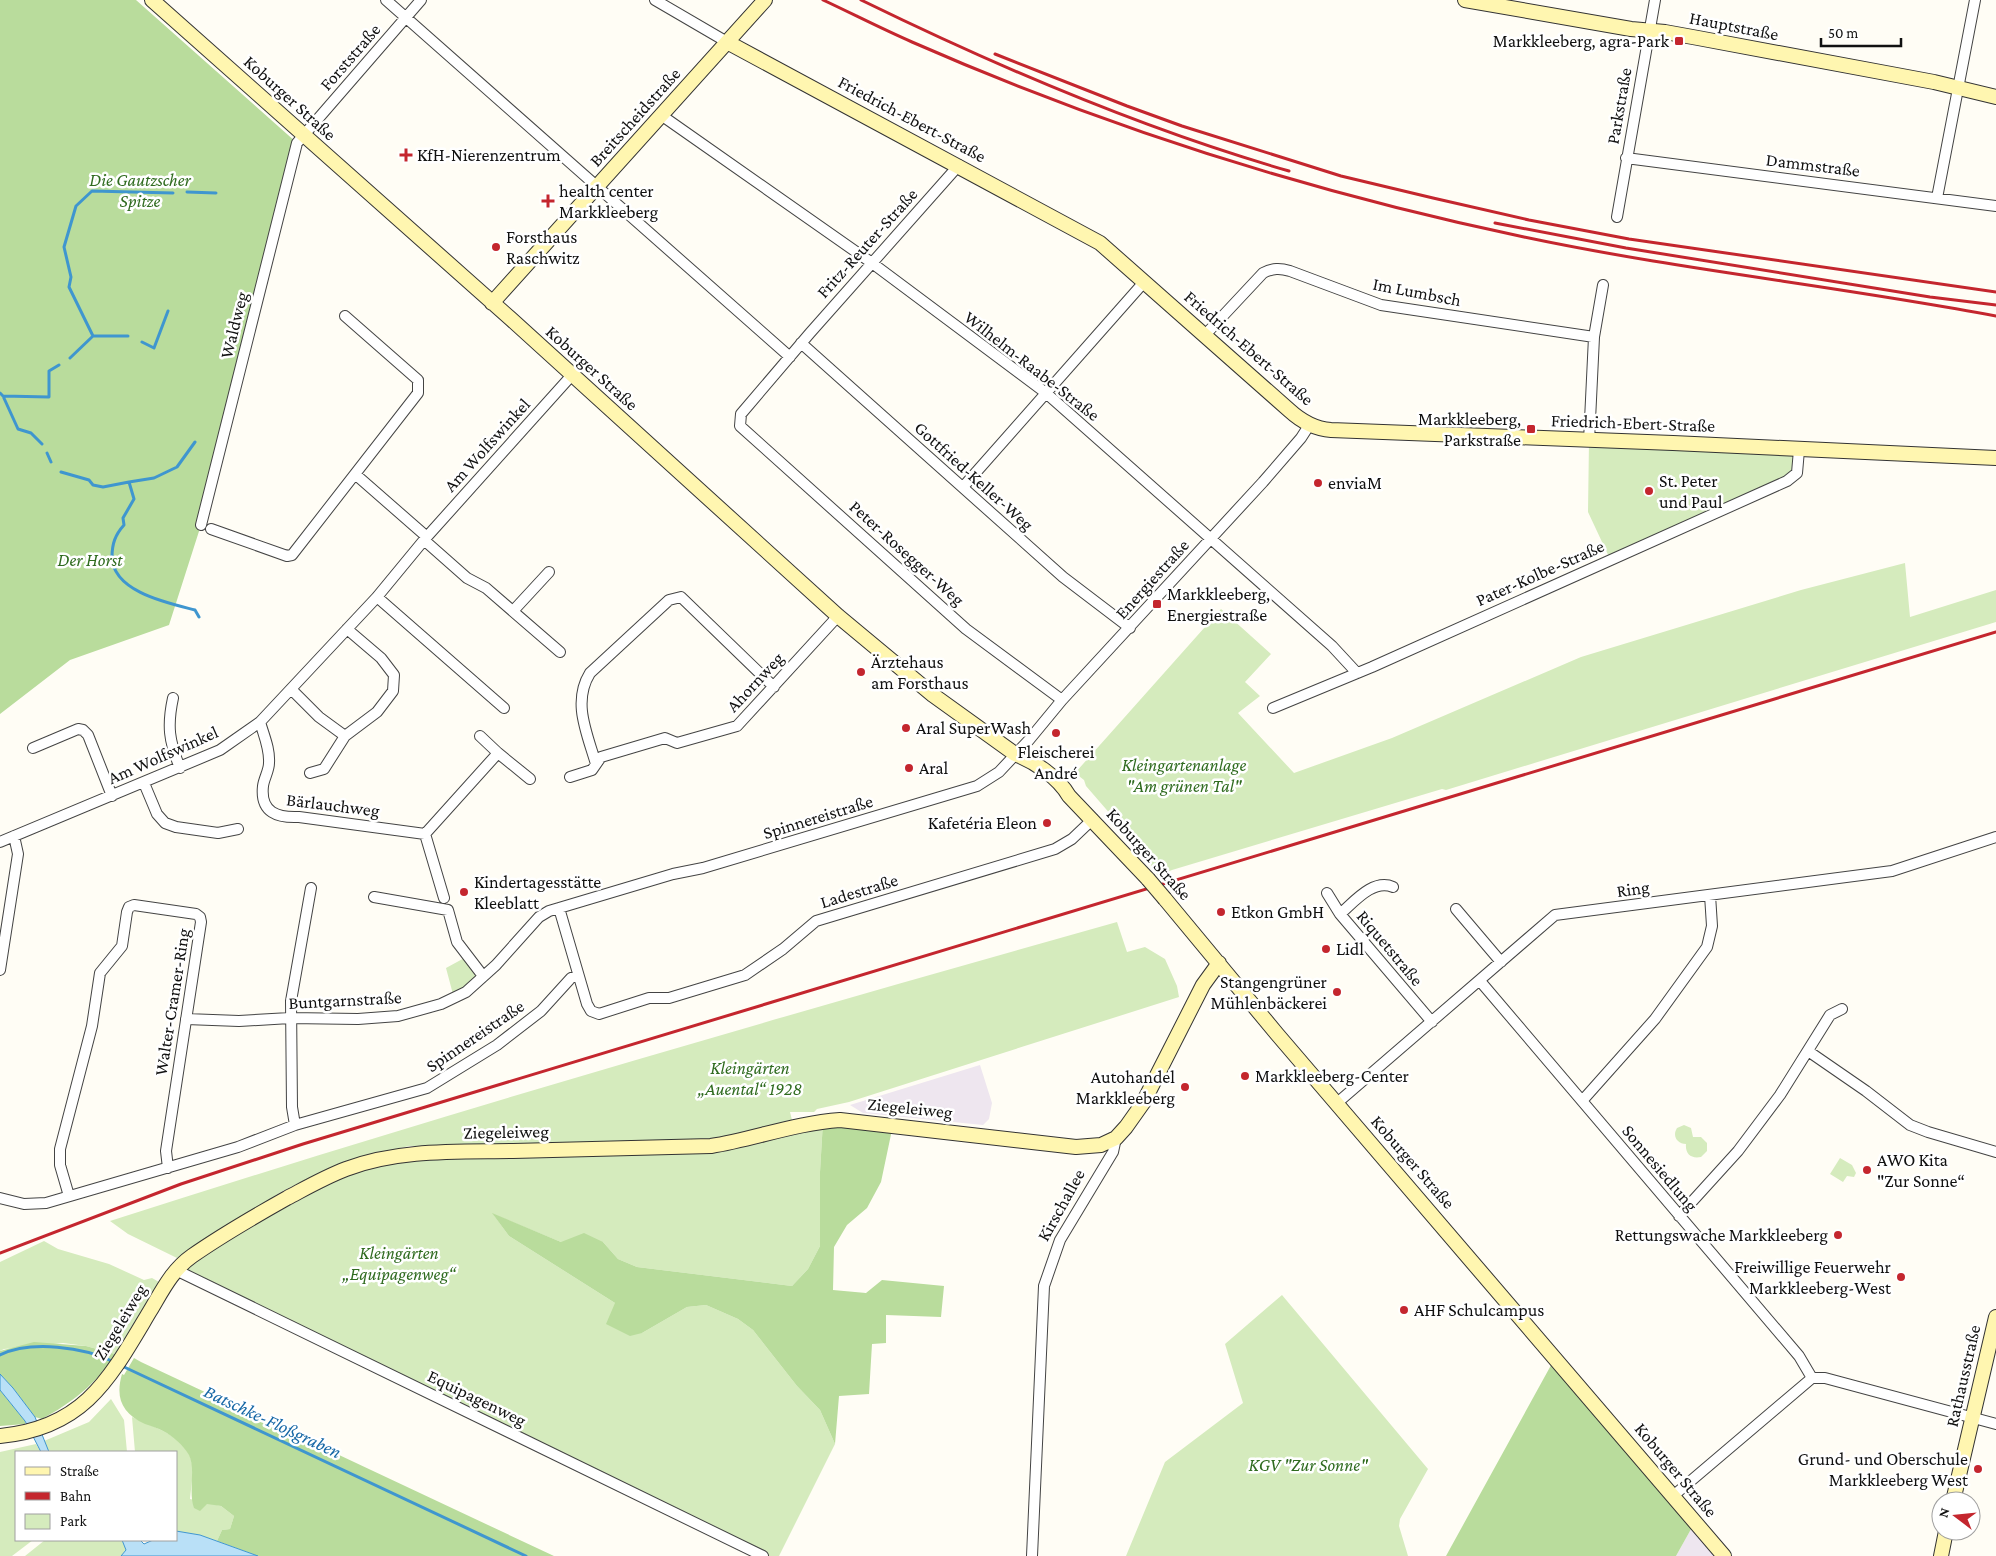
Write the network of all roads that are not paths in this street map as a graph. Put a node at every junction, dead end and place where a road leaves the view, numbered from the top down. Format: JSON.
{"nodes":[{"id":1,"x":152,"y":0,"type":"edge"},
{"id":2,"x":386,"y":0,"type":"edge"},
{"id":3,"x":421,"y":0,"type":"edge"},
{"id":4,"x":655,"y":0,"type":"edge"},
{"id":5,"x":765,"y":0,"type":"edge"},
{"id":6,"x":1465,"y":0,"type":"edge"},
{"id":7,"x":1655,"y":0,"type":"edge"},
{"id":8,"x":1975,"y":0,"type":"edge"},
{"id":9,"x":406,"y":16,"type":"junction"},
{"id":10,"x":1650,"y":30,"type":"junction"},
{"id":11,"x":728,"y":42,"type":"junction"},
{"id":12,"x":1959,"y":89,"type":"junction"},
{"id":13,"x":1996,"y":97,"type":"edge"},
{"id":14,"x":661,"y":115,"type":"junction"},
{"id":15,"x":303,"y":135,"type":"junction"},
{"id":16,"x":1626,"y":158,"type":"junction"},
{"id":17,"x":959,"y":165,"type":"junction"},
{"id":18,"x":597,"y":186,"type":"junction"},
{"id":19,"x":1936,"y":198,"type":"junction"},
{"id":20,"x":1996,"y":206,"type":"edge"},
{"id":21,"x":1616,"y":217,"type":"dead end"},
{"id":22,"x":872,"y":263,"type":"junction"},
{"id":23,"x":1145,"y":281,"type":"junction"},
{"id":24,"x":1603,"y":284,"type":"dead end"},
{"id":25,"x":492,"y":303,"type":"junction"},
{"id":26,"x":345,"y":316,"type":"dead end"},
{"id":27,"x":1206,"y":335,"type":"junction"},
{"id":28,"x":1594,"y":337,"type":"junction"},
{"id":29,"x":801,"y":343,"type":"junction"},
{"id":30,"x":790,"y":357,"type":"junction"},
{"id":31,"x":572,"y":375,"type":"junction"},
{"id":32,"x":1046,"y":393,"type":"junction"},
{"id":33,"x":740,"y":421,"type":"joint"},
{"id":34,"x":1310,"y":424,"type":"junction"},
{"id":35,"x":1589,"y":441,"type":"junction"},
{"id":36,"x":1798,"y":450,"type":"junction"},
{"id":37,"x":1996,"y":458,"type":"edge"},
{"id":38,"x":355,"y":474,"type":"junction"},
{"id":39,"x":963,"y":487,"type":"junction"},
{"id":40,"x":425,"y":538,"type":"junction"},
{"id":41,"x":1210,"y":538,"type":"junction"},
{"id":42,"x":549,"y":572,"type":"dead end"},
{"id":43,"x":377,"y":597,"type":"junction"},
{"id":44,"x":513,"y":612,"type":"junction"},
{"id":45,"x":838,"y":616,"type":"junction"},
{"id":46,"x":1130,"y":628,"type":"junction"},
{"id":47,"x":347,"y":629,"type":"junction"},
{"id":48,"x":560,"y":652,"type":"dead end"},
{"id":49,"x":1357,"y":673,"type":"junction"},
{"id":50,"x":774,"y":687,"type":"junction"},
{"id":51,"x":292,"y":690,"type":"junction"},
{"id":52,"x":173,"y":698,"type":"dead end"},
{"id":53,"x":1062,"y":700,"type":"junction"},
{"id":54,"x":504,"y":708,"type":"dead end"},
{"id":55,"x":1273,"y":708,"type":"dead end"},
{"id":56,"x":260,"y":722,"type":"junction"},
{"id":57,"x":345,"y":736,"type":"junction"},
{"id":58,"x":480,"y":736,"type":"dead end"},
{"id":59,"x":32,"y":748,"type":"dead end"},
{"id":60,"x":498,"y":753,"type":"junction"},
{"id":61,"x":1015,"y":754,"type":"junction"},
{"id":62,"x":596,"y":764,"type":"junction"},
{"id":63,"x":180,"y":768,"type":"junction"},
{"id":64,"x":310,"y":773,"type":"dead end"},
{"id":65,"x":570,"y":777,"type":"dead end"},
{"id":66,"x":530,"y":779,"type":"dead end"},
{"id":67,"x":144,"y":783,"type":"junction"},
{"id":68,"x":112,"y":796,"type":"junction"},
{"id":69,"x":1093,"y":819,"type":"junction"},
{"id":70,"x":238,"y":829,"type":"dead end"},
{"id":71,"x":425,"y":834,"type":"junction"},
{"id":72,"x":14,"y":836,"type":"junction"},
{"id":73,"x":1996,"y":837,"type":"edge"},
{"id":74,"x":0,"y":842,"type":"edge"},
{"id":75,"x":1393,"y":887,"type":"dead end"},
{"id":76,"x":311,"y":888,"type":"dead end"},
{"id":77,"x":1327,"y":893,"type":"dead end"},
{"id":78,"x":1710,"y":895,"type":"junction"},
{"id":79,"x":374,"y":897,"type":"dead end"},
{"id":80,"x":444,"y":898,"type":"dead end"},
{"id":81,"x":559,"y":908,"type":"junction"},
{"id":82,"x":1456,"y":909,"type":"dead end"},
{"id":83,"x":1340,"y":914,"type":"junction"},
{"id":84,"x":1501,"y":962,"type":"junction"},
{"id":85,"x":1219,"y":963,"type":"junction"},
{"id":86,"x":0,"y":964,"type":"edge"},
{"id":87,"x":578,"y":975,"type":"junction"},
{"id":88,"x":483,"y":976,"type":"junction"},
{"id":89,"x":1480,"y":981,"type":"junction"},
{"id":90,"x":1842,"y":1008,"type":"dead end"},
{"id":91,"x":290,"y":1018,"type":"junction"},
{"id":92,"x":186,"y":1019,"type":"junction"},
{"id":93,"x":1432,"y":1022,"type":"junction"},
{"id":94,"x":1808,"y":1051,"type":"junction"},
{"id":95,"x":1582,"y":1101,"type":"junction"},
{"id":96,"x":1337,"y":1103,"type":"junction"},
{"id":97,"x":295,"y":1125,"type":"junction"},
{"id":98,"x":1116,"y":1138,"type":"junction"},
{"id":99,"x":1996,"y":1152,"type":"edge"},
{"id":100,"x":168,"y":1168,"type":"junction"},
{"id":101,"x":69,"y":1196,"type":"junction"},
{"id":102,"x":0,"y":1198,"type":"edge"},
{"id":103,"x":1679,"y":1216,"type":"junction"},
{"id":104,"x":178,"y":1267,"type":"junction"},
{"id":105,"x":1996,"y":1318,"type":"edge"},
{"id":106,"x":1812,"y":1378,"type":"junction"},
{"id":107,"x":1973,"y":1418,"type":"junction"},
{"id":108,"x":1996,"y":1424,"type":"edge"},
{"id":109,"x":0,"y":1436,"type":"edge"},
{"id":110,"x":1955,"y":1491,"type":"edge"},
{"id":111,"x":1674,"y":1496,"type":"junction"},
{"id":112,"x":1944,"y":1541,"type":"edge"},
{"id":113,"x":763,"y":1556,"type":"edge"},
{"id":114,"x":1032,"y":1556,"type":"edge"},
{"id":115,"x":1724,"y":1556,"type":"edge"},
{"id":116,"x":1941,"y":1556,"type":"edge"}],
"edges":[{"from":1,"to":15,"type":"main road","name":"Koburger Straße"},
{"from":2,"to":9,"type":"street"},
{"from":3,"to":9,"type":"street","name":"Forststraße"},
{"from":4,"to":11,"type":"street"},
{"from":5,"to":11,"type":"main road","name":"Breitscheidstraße"},
{"from":6,"to":10,"type":"main road","name":"Hauptstraße"},
{"from":7,"to":10,"type":"street","name":"Parkstraße"},
{"from":8,"to":12,"type":"street"},
{"from":9,"to":15,"type":"street","name":"Forststraße"},
{"from":9,"to":18,"type":"street"},
{"from":10,"to":12,"type":"main road","name":"Hauptstraße"},
{"from":10,"to":16,"type":"street","name":"Parkstraße"},
{"from":11,"to":14,"type":"main road","name":"Breitscheidstraße"},
{"from":11,"to":17,"type":"main road","name":"Friedrich-Ebert-Straße"},
{"from":12,"to":13,"type":"main road","name":"Hauptstraße"},
{"from":12,"to":19,"type":"street"},
{"from":14,"to":18,"type":"main road","name":"Breitscheidstraße"},
{"from":14,"to":22,"type":"street","name":"Wilhelm-Raabe-Straße"},
{"from":15,"to":25,"type":"main road","name":"Koburger Straße"},
{"from":15,"to":38,"type":"street","name":"Waldweg"},
{"from":16,"to":19,"type":"street","name":"Dammstraße"},
{"from":16,"to":21,"type":"street","name":"Parkstraße"},
{"from":17,"to":22,"type":"street","name":"Fritz-Reuter-Straße"},
{"from":17,"to":23,"type":"main road","name":"Friedrich-Ebert-Straße"},
{"from":18,"to":25,"type":"main road","name":"Breitscheidstraße"},
{"from":18,"to":30,"type":"street"},
{"from":19,"to":20,"type":"street","name":"Dammstraße"},
{"from":22,"to":29,"type":"street","name":"Fritz-Reuter-Straße"},
{"from":22,"to":32,"type":"street","name":"Wilhelm-Raabe-Straße"},
{"from":23,"to":27,"type":"main road","name":"Friedrich-Ebert-Straße"},
{"from":23,"to":32,"type":"street"},
{"from":24,"to":28,"type":"street"},
{"from":25,"to":31,"type":"main road","name":"Koburger Straße"},
{"from":26,"to":38,"type":"street"},
{"from":27,"to":28,"type":"street","name":"Im Lumbsch"},
{"from":27,"to":34,"type":"main road","name":"Friedrich-Ebert-Straße"},
{"from":28,"to":35,"type":"street"},
{"from":29,"to":30,"type":"street","name":"Fritz-Reuter-Straße"},
{"from":29,"to":39,"type":"street","name":"Gottfried-Keller-Weg"},
{"from":30,"to":33,"type":"street","name":"Fritz-Reuter-Straße"},
{"from":31,"to":40,"type":"street","name":"Am Wolfswinkel"},
{"from":31,"to":45,"type":"main road","name":"Koburger Straße"},
{"from":32,"to":39,"type":"street"},
{"from":32,"to":41,"type":"street","name":"Wilhelm-Raabe-Straße"},
{"from":33,"to":53,"type":"street","name":"Peter-Rosegger-Weg"},
{"from":34,"to":35,"type":"main road","name":"Friedrich-Ebert-Straße"},
{"from":34,"to":41,"type":"street","name":"Energiestraße"},
{"from":35,"to":36,"type":"main road","name":"Friedrich-Ebert-Straße"},
{"from":36,"to":37,"type":"main road","name":"Friedrich-Ebert-Straße"},
{"from":36,"to":49,"type":"street","name":"Pater-Kolbe-Straße"},
{"from":38,"to":40,"type":"street"},
{"from":39,"to":46,"type":"street","name":"Gottfried-Keller-Weg"},
{"from":40,"to":43,"type":"street","name":"Am Wolfswinkel"},
{"from":40,"to":44,"type":"street"},
{"from":41,"to":46,"type":"street","name":"Energiestraße"},
{"from":41,"to":49,"type":"street","name":"Wilhelm-Raabe-Straße"},
{"from":42,"to":44,"type":"street"},
{"from":43,"to":47,"type":"street","name":"Am Wolfswinkel"},
{"from":43,"to":54,"type":"street"},
{"from":44,"to":48,"type":"street"},
{"from":45,"to":50,"type":"street","name":"Ahornweg"},
{"from":45,"to":61,"type":"main road","name":"Koburger Straße"},
{"from":46,"to":53,"type":"street","name":"Energiestraße"},
{"from":47,"to":51,"type":"street","name":"Am Wolfswinkel"},
{"from":47,"to":57,"type":"street"},
{"from":49,"to":55,"type":"street","name":"Pater-Kolbe-Straße"},
{"from":50,"to":62,"type":"street","name":"Ahornweg"},
{"from":50,"to":62,"type":"street"},
{"from":51,"to":56,"type":"street","name":"Am Wolfswinkel"},
{"from":51,"to":57,"type":"street"},
{"from":52,"to":63,"type":"street"},
{"from":53,"to":61,"type":"street","name":"Energiestraße"},
{"from":56,"to":63,"type":"street","name":"Am Wolfswinkel"},
{"from":56,"to":71,"type":"street","name":"Bärlauchweg"},
{"from":57,"to":64,"type":"street"},
{"from":58,"to":60,"type":"street"},
{"from":59,"to":68,"type":"street"},
{"from":60,"to":66,"type":"street"},
{"from":60,"to":71,"type":"street"},
{"from":61,"to":69,"type":"main road","name":"Koburger Straße"},
{"from":61,"to":81,"type":"street","name":"Spinnereistraße"},
{"from":62,"to":65,"type":"street","name":"Ahornweg"},
{"from":63,"to":67,"type":"street","name":"Am Wolfswinkel"},
{"from":67,"to":68,"type":"street","name":"Am Wolfswinkel"},
{"from":67,"to":70,"type":"street"},
{"from":68,"to":72,"type":"street","name":"Am Wolfswinkel"},
{"from":69,"to":85,"type":"main road","name":"Koburger Straße","bridge":true},
{"from":69,"to":87,"type":"street","name":"Ladestraße"},
{"from":71,"to":80,"type":"street"},
{"from":72,"to":74,"type":"street","name":"Am Wolfswinkel"},
{"from":72,"to":86,"type":"street"},
{"from":73,"to":78,"type":"street","name":"Ring"},
{"from":75,"to":83,"type":"street"},
{"from":76,"to":91,"type":"street"},
{"from":77,"to":83,"type":"street","name":"Riquetstraße"},
{"from":78,"to":84,"type":"street","name":"Ring"},
{"from":78,"to":95,"type":"street"},
{"from":79,"to":88,"type":"street"},
{"from":81,"to":87,"type":"street"},
{"from":81,"to":88,"type":"street","name":"Buntgarnstraße"},
{"from":82,"to":84,"type":"street"},
{"from":83,"to":93,"type":"street","name":"Riquetstraße"},
{"from":84,"to":89,"type":"street","name":"Ring"},
{"from":85,"to":96,"type":"main road","name":"Koburger Straße"},
{"from":85,"to":98,"type":"main road","name":"Kirschallee"},
{"from":87,"to":97,"type":"street","name":"Spinnereistraße"},
{"from":88,"to":91,"type":"street","name":"Buntgarnstraße"},
{"from":89,"to":93,"type":"street","name":"Ring"},
{"from":89,"to":95,"type":"street","name":"Sonnesiedlung"},
{"from":90,"to":94,"type":"street"},
{"from":91,"to":92,"type":"street","name":"Buntgarnstraße"},
{"from":91,"to":97,"type":"street"},
{"from":92,"to":100,"type":"street","name":"Walter-Cramer-Ring"},
{"from":92,"to":101,"type":"street","name":"Walter-Cramer-Ring"},
{"from":93,"to":96,"type":"street","name":"Ring"},
{"from":94,"to":99,"type":"street"},
{"from":94,"to":103,"type":"street"},
{"from":95,"to":103,"type":"street","name":"Sonnesiedlung"},
{"from":96,"to":111,"type":"main road","name":"Koburger Straße"},
{"from":97,"to":100,"type":"street","name":"Spinnereistraße"},
{"from":98,"to":104,"type":"main road","name":"Ziegeleiweg"},
{"from":98,"to":114,"type":"street","name":"Kirschallee"},
{"from":100,"to":101,"type":"street","name":"Spinnereistraße"},
{"from":101,"to":102,"type":"street","name":"Spinnereistraße"},
{"from":103,"to":106,"type":"street","name":"Sonnesiedlung"},
{"from":104,"to":109,"type":"main road","name":"Ziegeleiweg"},
{"from":104,"to":113,"type":"street","name":"Equipagenweg"},
{"from":105,"to":107,"type":"main road","name":"Rathausstraße"},
{"from":106,"to":107,"type":"street"},
{"from":106,"to":111,"type":"street"},
{"from":107,"to":108,"type":"street"},
{"from":107,"to":110,"type":"main road","name":"Rathausstraße"},
{"from":111,"to":115,"type":"main road","name":"Koburger Straße"},
{"from":112,"to":116,"type":"main road"}]}
